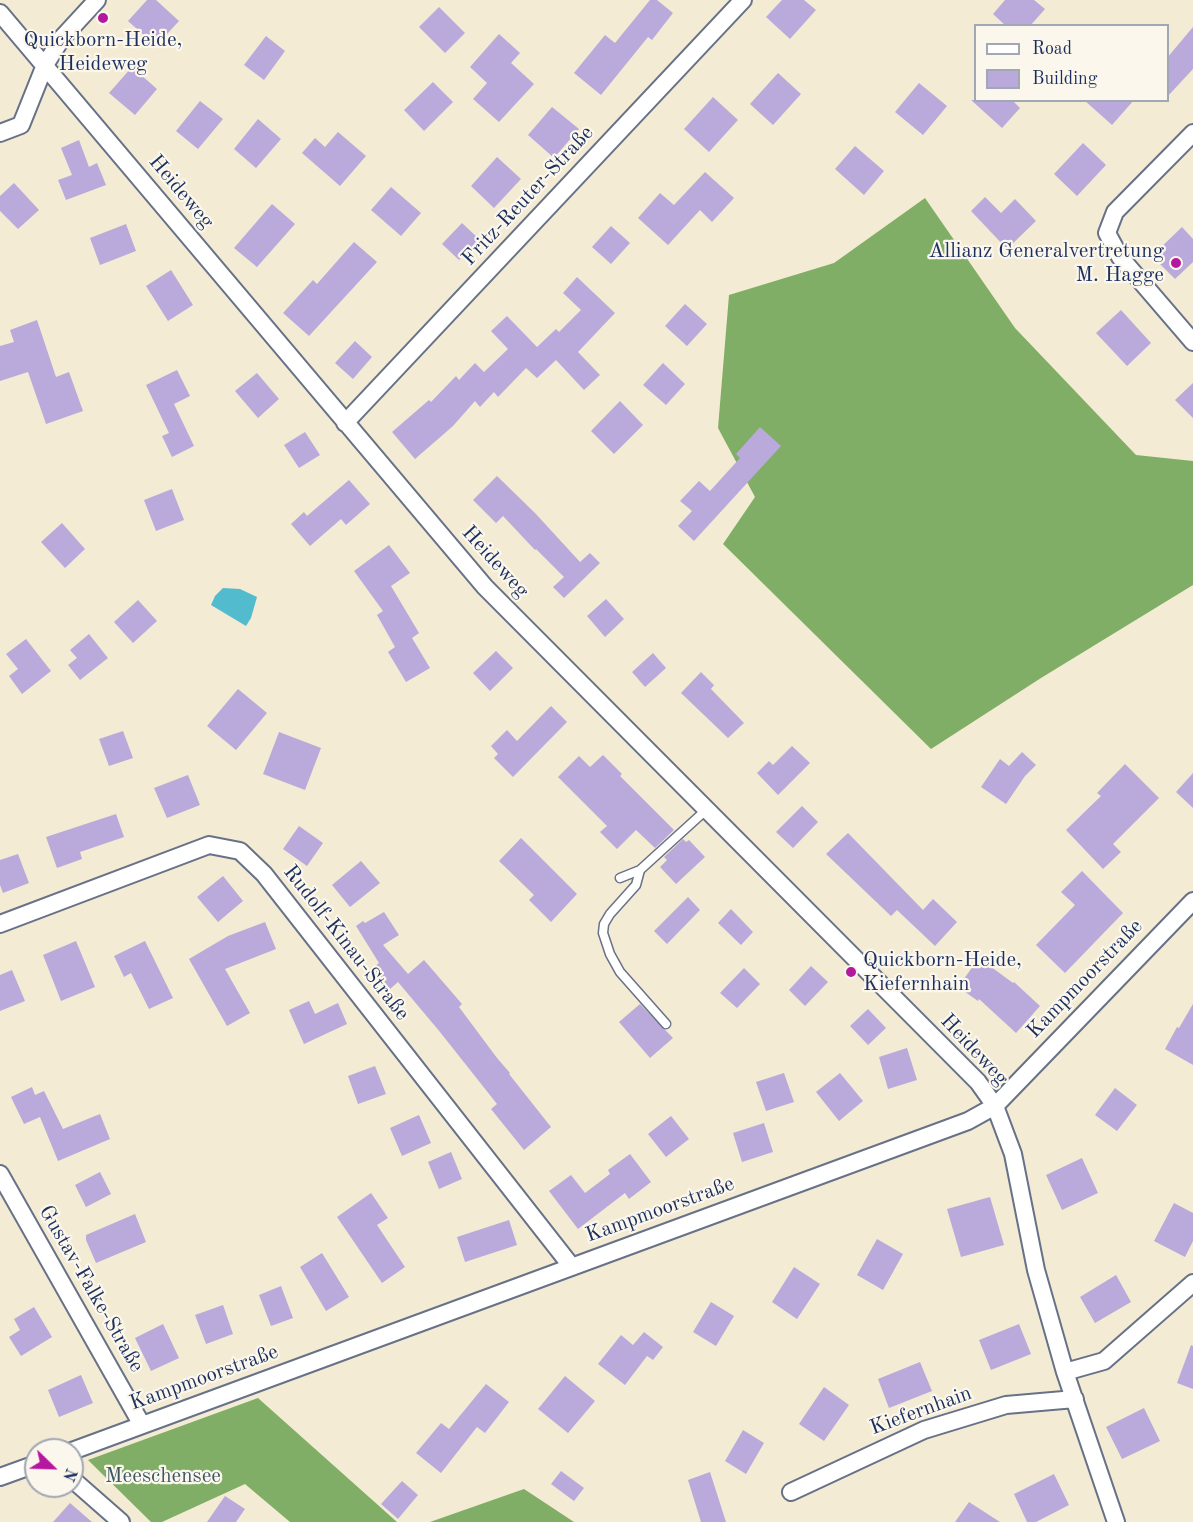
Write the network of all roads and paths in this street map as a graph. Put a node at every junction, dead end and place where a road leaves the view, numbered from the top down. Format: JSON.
{"nodes":[{"id":1,"x":97,"y":0,"type":"edge"},
{"id":2,"x":743,"y":0,"type":"edge"},
{"id":3,"x":0,"y":13,"type":"edge"},
{"id":4,"x":45,"y":65,"type":"junction"},
{"id":5,"x":0,"y":133,"type":"edge"},
{"id":6,"x":1193,"y":133,"type":"edge"},
{"id":7,"x":1193,"y":342,"type":"edge"},
{"id":8,"x":345,"y":423,"type":"junction"},
{"id":9,"x":706,"y":810,"type":"junction"},
{"id":10,"x":640,"y":870,"type":"junction"},
{"id":11,"x":620,"y":878,"type":"dead end"},
{"id":12,"x":1193,"y":900,"type":"edge"},
{"id":13,"x":0,"y":924,"type":"edge"},
{"id":14,"x":666,"y":1024,"type":"dead end"},
{"id":15,"x":995,"y":1106,"type":"junction"},
{"id":16,"x":0,"y":1174,"type":"edge"},
{"id":17,"x":572,"y":1267,"type":"junction"},
{"id":18,"x":1193,"y":1284,"type":"edge"},
{"id":19,"x":1065,"y":1372,"type":"junction"},
{"id":20,"x":1075,"y":1400,"type":"junction"},
{"id":21,"x":142,"y":1425,"type":"junction"},
{"id":22,"x":84,"y":1447,"type":"edge"},
{"id":23,"x":24,"y":1468,"type":"edge"},
{"id":24,"x":0,"y":1477,"type":"edge"},
{"id":25,"x":84,"y":1490,"type":"edge"},
{"id":26,"x":791,"y":1492,"type":"dead end"},
{"id":27,"x":121,"y":1522,"type":"edge"},
{"id":28,"x":1116,"y":1522,"type":"edge"}],
"edges":[{"from":1,"to":4,"type":"street"},
{"from":2,"to":8,"type":"street","name":"Fritz-Reuter-Straße"},
{"from":3,"to":4,"type":"street","name":"Heideweg"},
{"from":4,"to":5,"type":"street"},
{"from":4,"to":8,"type":"street","name":"Heideweg"},
{"from":6,"to":7,"type":"street"},
{"from":8,"to":9,"type":"street","name":"Heideweg"},
{"from":9,"to":10,"type":"lane"},
{"from":9,"to":15,"type":"street","name":"Heideweg"},
{"from":10,"to":11,"type":"lane"},
{"from":10,"to":14,"type":"lane"},
{"from":12,"to":15,"type":"street","name":"Kampmoorstraße"},
{"from":13,"to":17,"type":"street","name":"Rudolf-Kinau-Straße"},
{"from":15,"to":17,"type":"street","name":"Kampmoorstraße"},
{"from":15,"to":19,"type":"street"},
{"from":16,"to":21,"type":"street","name":"Gustav-Falke-Straße"},
{"from":17,"to":21,"type":"street","name":"Kampmoorstraße"},
{"from":18,"to":19,"type":"street"},
{"from":19,"to":20,"type":"street"},
{"from":20,"to":26,"type":"street","name":"Kiefernhain"},
{"from":20,"to":28,"type":"street"},
{"from":21,"to":22,"type":"street","name":"Kampmoorstraße"},
{"from":23,"to":24,"type":"street"},
{"from":25,"to":27,"type":"street"}]}
